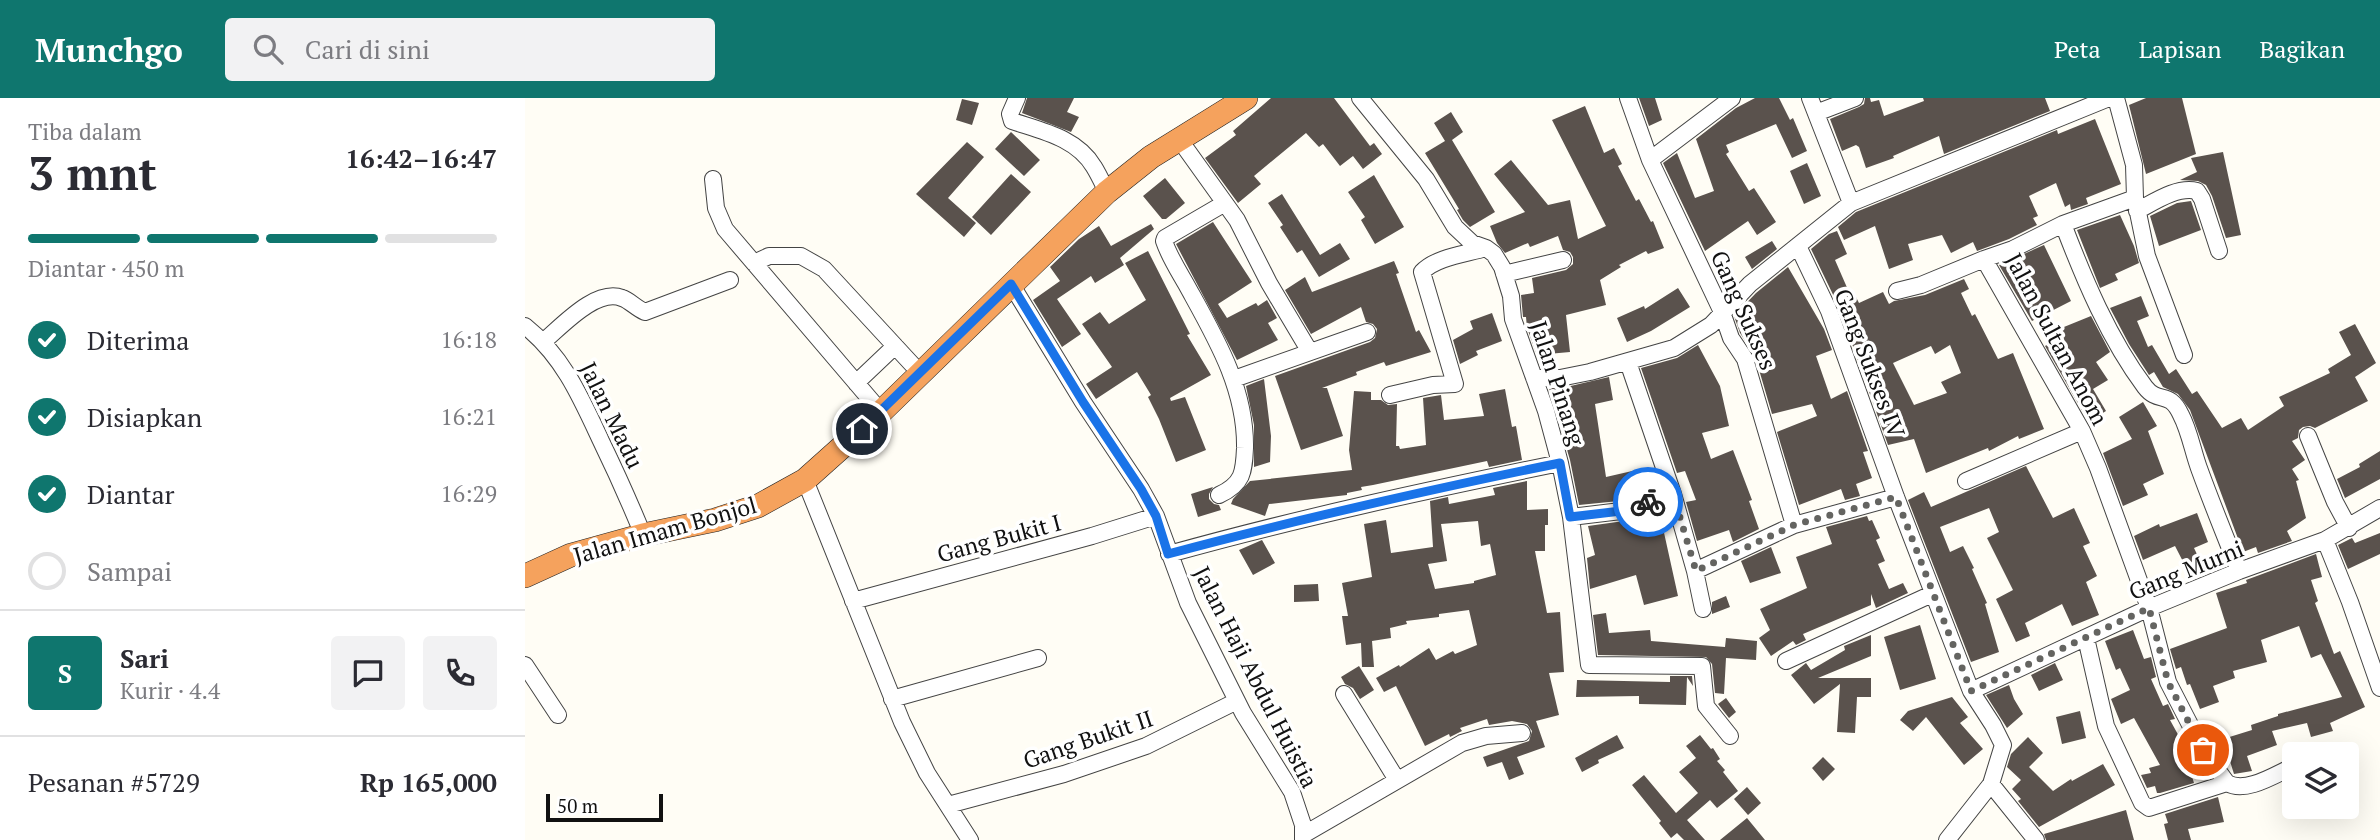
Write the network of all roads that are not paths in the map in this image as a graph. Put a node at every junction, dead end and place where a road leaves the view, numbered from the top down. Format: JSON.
{"nodes":[{"id":1,"x":1017,"y":98,"type":"edge"},
{"id":2,"x":1246,"y":98,"type":"edge"},
{"id":3,"x":1360,"y":98,"type":"edge"},
{"id":4,"x":1628,"y":98,"type":"edge"},
{"id":5,"x":1732,"y":98,"type":"edge"},
{"id":6,"x":1854,"y":98,"type":"edge"},
{"id":7,"x":2109,"y":98,"type":"edge"},
{"id":8,"x":2116,"y":98,"type":"edge"},
{"id":9,"x":1813,"y":106,"type":"edge"},
{"id":10,"x":1179,"y":139,"type":"junction"},
{"id":11,"x":1650,"y":160,"type":"junction"},
{"id":12,"x":713,"y":179,"type":"dead end"},
{"id":13,"x":1107,"y":192,"type":"junction"},
{"id":14,"x":1225,"y":203,"type":"junction"},
{"id":15,"x":1851,"y":203,"type":"junction"},
{"id":16,"x":2136,"y":205,"type":"junction"},
{"id":17,"x":2063,"y":224,"type":"junction"},
{"id":18,"x":1798,"y":246,"type":"junction"},
{"id":19,"x":1486,"y":248,"type":"junction"},
{"id":20,"x":2219,"y":251,"type":"dead end"},
{"id":21,"x":1984,"y":259,"type":"junction"},
{"id":22,"x":1563,"y":260,"type":"dead end"},
{"id":23,"x":754,"y":263,"type":"junction"},
{"id":24,"x":1504,"y":274,"type":"junction"},
{"id":25,"x":730,"y":280,"type":"dead end"},
{"id":26,"x":1011,"y":284,"type":"junction"},
{"id":27,"x":1897,"y":290,"type":"dead end"},
{"id":28,"x":1722,"y":312,"type":"junction"},
{"id":29,"x":525,"y":326,"type":"edge"},
{"id":30,"x":1367,"y":332,"type":"dead end"},
{"id":31,"x":544,"y":341,"type":"junction"},
{"id":32,"x":895,"y":346,"type":"junction"},
{"id":33,"x":1310,"y":352,"type":"junction"},
{"id":34,"x":2184,"y":355,"type":"dead end"},
{"id":35,"x":1628,"y":362,"type":"junction"},
{"id":36,"x":920,"y":373,"type":"junction"},
{"id":37,"x":1534,"y":378,"type":"junction"},
{"id":38,"x":1234,"y":379,"type":"junction"},
{"id":39,"x":856,"y":383,"type":"junction"},
{"id":40,"x":1390,"y":395,"type":"dead end"},
{"id":41,"x":881,"y":412,"type":"junction"},
{"id":42,"x":2082,"y":431,"type":"junction"},
{"id":43,"x":2308,"y":436,"type":"dead end"},
{"id":44,"x":1560,"y":463,"type":"junction"},
{"id":45,"x":806,"y":480,"type":"junction"},
{"id":46,"x":1966,"y":481,"type":"dead end"},
{"id":47,"x":1673,"y":494,"type":"junction"},
{"id":48,"x":1219,"y":495,"type":"dead end"},
{"id":49,"x":1896,"y":497,"type":"junction"},
{"id":50,"x":2380,"y":508,"type":"edge"},
{"id":51,"x":1156,"y":516,"type":"junction"},
{"id":52,"x":1570,"y":517,"type":"junction"},
{"id":53,"x":1794,"y":525,"type":"junction"},
{"id":54,"x":2349,"y":528,"type":"junction"},
{"id":55,"x":643,"y":535,"type":"junction"},
{"id":56,"x":2325,"y":540,"type":"junction"},
{"id":57,"x":1168,"y":554,"type":"junction"},
{"id":58,"x":1696,"y":571,"type":"junction"},
{"id":59,"x":2239,"y":571,"type":"junction"},
{"id":60,"x":525,"y":576,"type":"edge"},
{"id":61,"x":1933,"y":594,"type":"junction"},
{"id":62,"x":853,"y":601,"type":"junction"},
{"id":63,"x":1703,"y":608,"type":"dead end"},
{"id":64,"x":2149,"y":608,"type":"junction"},
{"id":65,"x":2086,"y":638,"type":"junction"},
{"id":66,"x":1038,"y":659,"type":"dead end"},
{"id":67,"x":1786,"y":661,"type":"dead end"},
{"id":68,"x":525,"y":665,"type":"edge"},
{"id":69,"x":2380,"y":688,"type":"edge"},
{"id":70,"x":1971,"y":691,"type":"junction"},
{"id":71,"x":1344,"y":694,"type":"dead end"},
{"id":72,"x":892,"y":699,"type":"junction"},
{"id":73,"x":1237,"y":701,"type":"junction"},
{"id":74,"x":558,"y":715,"type":"dead end"},
{"id":75,"x":1523,"y":733,"type":"dead end"},
{"id":76,"x":1730,"y":736,"type":"dead end"},
{"id":77,"x":2282,"y":771,"type":"edge"},
{"id":78,"x":1397,"y":780,"type":"junction"},
{"id":79,"x":2227,"y":783,"type":"junction"},
{"id":80,"x":1991,"y":784,"type":"junction"},
{"id":81,"x":948,"y":805,"type":"junction"},
{"id":82,"x":1303,"y":838,"type":"edge"},
{"id":83,"x":970,"y":840,"type":"edge"},
{"id":84,"x":1947,"y":840,"type":"edge"},
{"id":85,"x":2036,"y":840,"type":"edge"}],
"edges":[{"from":1,"to":13,"type":"street"},
{"from":2,"to":10,"type":"highway","name":"Jalan Imam Bonjol"},
{"from":3,"to":19,"type":"street","name":"Jalan Pinang"},
{"from":4,"to":11,"type":"street","name":"Gang Sukses"},
{"from":5,"to":11,"type":"street"},
{"from":6,"to":9,"type":"street"},
{"from":7,"to":15,"type":"street"},
{"from":8,"to":16,"type":"street"},
{"from":9,"to":15,"type":"street"},
{"from":10,"to":13,"type":"highway","name":"Jalan Imam Bonjol"},
{"from":10,"to":14,"type":"street"},
{"from":11,"to":28,"type":"street","name":"Gang Sukses"},
{"from":12,"to":23,"type":"street"},
{"from":13,"to":26,"type":"highway","name":"Jalan Imam Bonjol"},
{"from":14,"to":33,"type":"street"},
{"from":14,"to":38,"type":"street"},
{"from":15,"to":18,"type":"street"},
{"from":16,"to":17,"type":"street","name":"Jalan Sultan Anom"},
{"from":16,"to":20,"type":"street","name":"Jalan Sultan Anom"},
{"from":16,"to":34,"type":"street"},
{"from":17,"to":21,"type":"street","name":"Jalan Sultan Anom"},
{"from":17,"to":59,"type":"street"},
{"from":18,"to":28,"type":"street"},
{"from":18,"to":49,"type":"street","name":"Gang Sukses IV"},
{"from":19,"to":24,"type":"street","name":"Jalan Pinang"},
{"from":19,"to":40,"type":"street"},
{"from":21,"to":27,"type":"street"},
{"from":21,"to":42,"type":"street","name":"Jalan Sultan Anom"},
{"from":22,"to":24,"type":"street"},
{"from":23,"to":32,"type":"street"},
{"from":23,"to":39,"type":"street"},
{"from":24,"to":37,"type":"street","name":"Jalan Pinang"},
{"from":25,"to":31,"type":"street"},
{"from":26,"to":36,"type":"highway","name":"Jalan Imam Bonjol"},
{"from":26,"to":51,"type":"street","name":"Jalan Haji Abdul Huistia"},
{"from":28,"to":35,"type":"street"},
{"from":28,"to":53,"type":"street","name":"Gang Sukses"},
{"from":29,"to":31,"type":"street","name":"Jalan Madu"},
{"from":30,"to":33,"type":"street"},
{"from":31,"to":55,"type":"street","name":"Jalan Madu"},
{"from":32,"to":36,"type":"street"},
{"from":32,"to":39,"type":"street"},
{"from":33,"to":38,"type":"street"},
{"from":35,"to":37,"type":"street"},
{"from":35,"to":47,"type":"street"},
{"from":36,"to":41,"type":"highway","name":"Jalan Imam Bonjol"},
{"from":37,"to":44,"type":"street","name":"Jalan Pinang"},
{"from":38,"to":48,"type":"street"},
{"from":39,"to":41,"type":"street"},
{"from":41,"to":45,"type":"highway","name":"Jalan Imam Bonjol"},
{"from":42,"to":46,"type":"street"},
{"from":42,"to":64,"type":"street","name":"Jalan Sultan Anom"},
{"from":43,"to":54,"type":"street"},
{"from":44,"to":52,"type":"street","name":"Jalan Pinang"},
{"from":44,"to":57,"type":"street"},
{"from":45,"to":55,"type":"highway","name":"Jalan Imam Bonjol"},
{"from":45,"to":62,"type":"street"},
{"from":47,"to":52,"type":"street"},
{"from":47,"to":58,"type":"street"},
{"from":49,"to":53,"type":"street"},
{"from":49,"to":61,"type":"street","name":"Gang Sukses IV"},
{"from":50,"to":54,"type":"street","name":"Gang Murni"},
{"from":51,"to":57,"type":"street","name":"Jalan Haji Abdul Huistia"},
{"from":51,"to":62,"type":"street","name":"Gang Bukit I"},
{"from":52,"to":76,"type":"street","name":"Jalan Pinang"},
{"from":53,"to":58,"type":"street"},
{"from":54,"to":56,"type":"street","name":"Gang Murni"},
{"from":55,"to":60,"type":"highway","name":"Jalan Imam Bonjol"},
{"from":56,"to":59,"type":"street","name":"Gang Murni"},
{"from":56,"to":69,"type":"street"},
{"from":57,"to":73,"type":"street","name":"Jalan Haji Abdul Huistia"},
{"from":58,"to":63,"type":"street"},
{"from":59,"to":64,"type":"street","name":"Gang Murni"},
{"from":61,"to":67,"type":"street"},
{"from":61,"to":70,"type":"street","name":"Gang Sukses IV"},
{"from":62,"to":72,"type":"street"},
{"from":64,"to":65,"type":"street","name":"Gang Murni"},
{"from":64,"to":79,"type":"street","name":"Jalan Sultan Anom"},
{"from":65,"to":70,"type":"street","name":"Gang Murni"},
{"from":65,"to":79,"type":"street"},
{"from":66,"to":72,"type":"street"},
{"from":68,"to":74,"type":"street"},
{"from":70,"to":80,"type":"street","name":"Gang Sukses IV"},
{"from":71,"to":78,"type":"street"},
{"from":72,"to":81,"type":"street"},
{"from":73,"to":81,"type":"street","name":"Gang Bukit II"},
{"from":73,"to":82,"type":"street","name":"Jalan Haji Abdul Huistia"},
{"from":75,"to":78,"type":"street"},
{"from":77,"to":79,"type":"street"},
{"from":78,"to":82,"type":"street"},
{"from":80,"to":84,"type":"street"},
{"from":80,"to":85,"type":"street"},
{"from":81,"to":83,"type":"street"}]}
